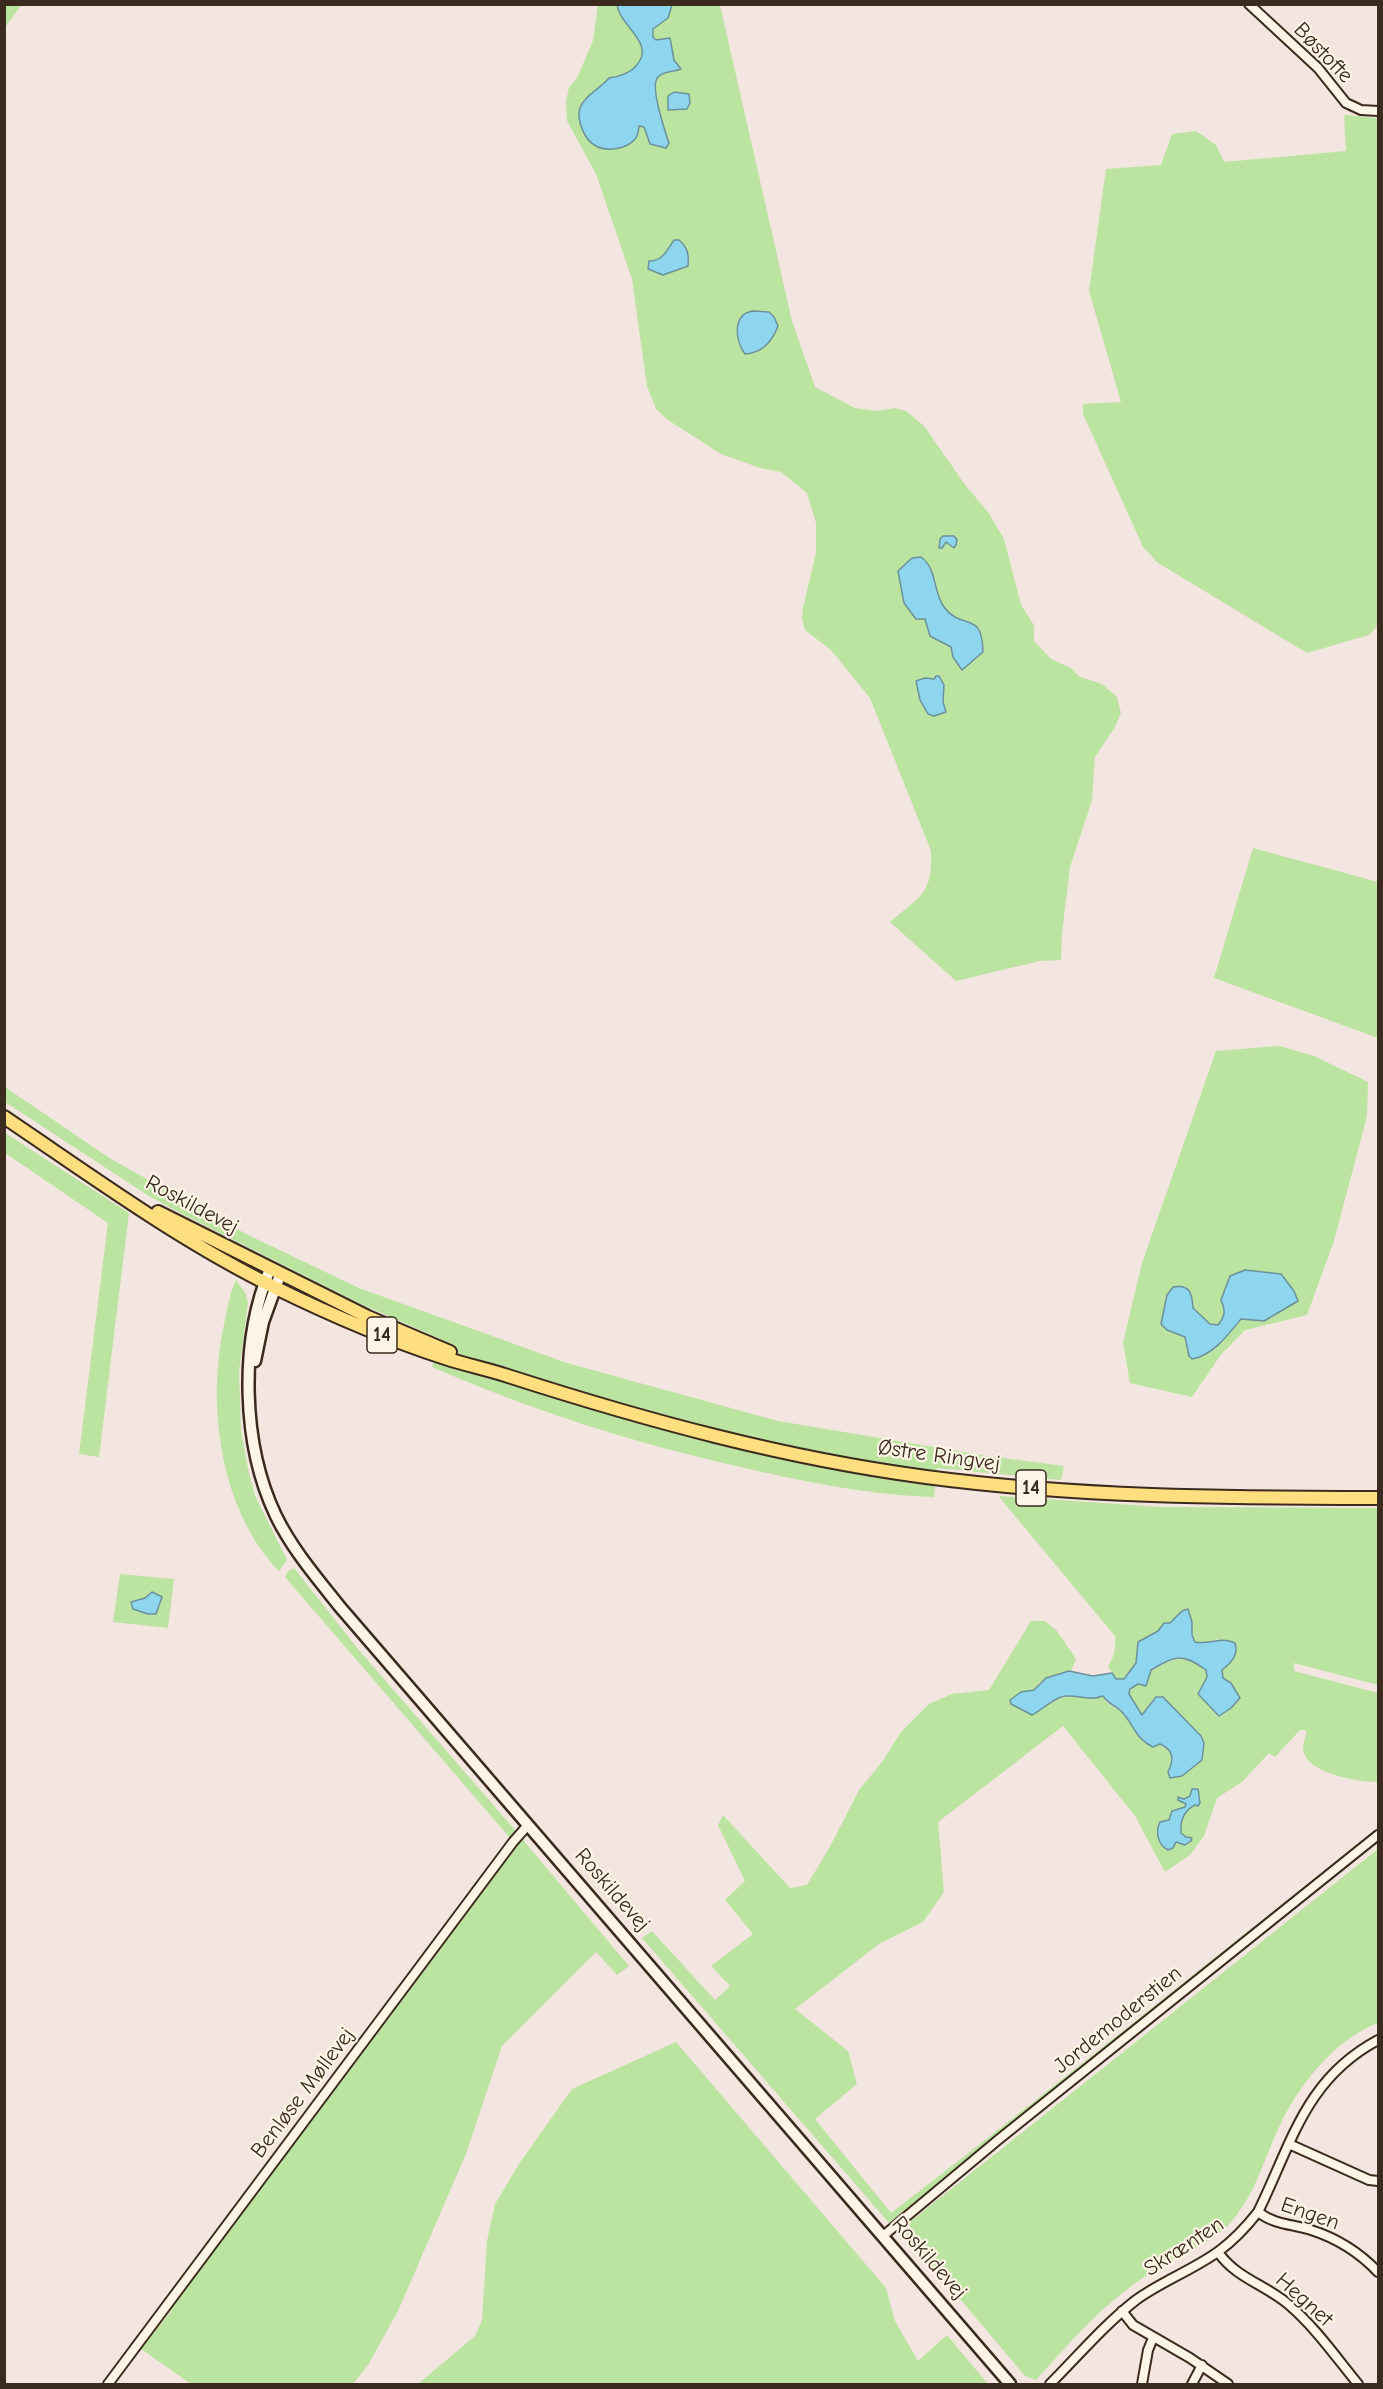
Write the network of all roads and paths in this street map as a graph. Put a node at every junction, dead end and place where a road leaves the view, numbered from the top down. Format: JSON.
{"nodes":[{"id":1,"x":1249,"y":4,"type":"edge"},
{"id":2,"x":1378,"y":111,"type":"edge"},
{"id":3,"x":4,"y":1117,"type":"edge"},
{"id":4,"x":83,"y":1170,"type":"junction"},
{"id":5,"x":274,"y":1272,"type":"junction"},
{"id":6,"x":269,"y":1285,"type":"junction"},
{"id":7,"x":505,"y":1375,"type":"junction"},
{"id":8,"x":1378,"y":1498,"type":"edge"},
{"id":9,"x":528,"y":1825,"type":"junction"},
{"id":10,"x":1378,"y":1835,"type":"edge"},
{"id":11,"x":1378,"y":2040,"type":"edge"},
{"id":12,"x":1289,"y":2144,"type":"junction"},
{"id":13,"x":1378,"y":2181,"type":"edge"},
{"id":14,"x":1258,"y":2212,"type":"junction"},
{"id":15,"x":882,"y":2236,"type":"junction"},
{"id":16,"x":1218,"y":2252,"type":"junction"},
{"id":17,"x":1378,"y":2272,"type":"edge"},
{"id":18,"x":1122,"y":2311,"type":"junction"},
{"id":19,"x":1153,"y":2338,"type":"junction"},
{"id":20,"x":1202,"y":2365,"type":"junction"},
{"id":21,"x":108,"y":2385,"type":"edge"},
{"id":22,"x":1010,"y":2385,"type":"edge"},
{"id":23,"x":1050,"y":2385,"type":"edge"},
{"id":24,"x":1142,"y":2385,"type":"edge"},
{"id":25,"x":1192,"y":2385,"type":"edge"},
{"id":26,"x":1228,"y":2385,"type":"edge"},
{"id":27,"x":1358,"y":2385,"type":"edge"}],
"edges":[{"from":1,"to":2,"type":"street","name":"Bøstofte"},
{"from":3,"to":4,"type":"main road","name":"Roskildevej","number":"14"},
{"from":4,"to":5,"type":"main road","name":"Roskildevej","number":"14"},
{"from":4,"to":6,"type":"main road","name":"Roskildevej","number":"14"},
{"from":5,"to":6,"type":"street","name":"Roskildevej"},
{"from":5,"to":7,"type":"main road","name":"Østre Ringvej","number":"14"},
{"from":6,"to":7,"type":"main road","name":"Østre Ringvej","number":"14"},
{"from":6,"to":9,"type":"street","name":"Roskildevej"},
{"from":7,"to":8,"type":"main road","name":"Østre Ringvej","number":"14"},
{"from":9,"to":15,"type":"street","name":"Roskildevej"},
{"from":9,"to":21,"type":"street","name":"Benløse Møllevej"},
{"from":10,"to":15,"type":"street","name":"Jordemoderstien"},
{"from":11,"to":12,"type":"street","name":"Skrænten"},
{"from":12,"to":13,"type":"street"},
{"from":12,"to":14,"type":"street","name":"Skrænten"},
{"from":14,"to":16,"type":"street","name":"Skrænten"},
{"from":14,"to":17,"type":"street","name":"Engen"},
{"from":15,"to":22,"type":"street","name":"Roskildevej"},
{"from":16,"to":18,"type":"street","name":"Skrænten"},
{"from":16,"to":27,"type":"street","name":"Hegnet"},
{"from":18,"to":19,"type":"street"},
{"from":18,"to":23,"type":"street","name":"Skrænten"},
{"from":19,"to":20,"type":"street"},
{"from":19,"to":24,"type":"street"},
{"from":20,"to":25,"type":"street"},
{"from":20,"to":26,"type":"street"}]}
